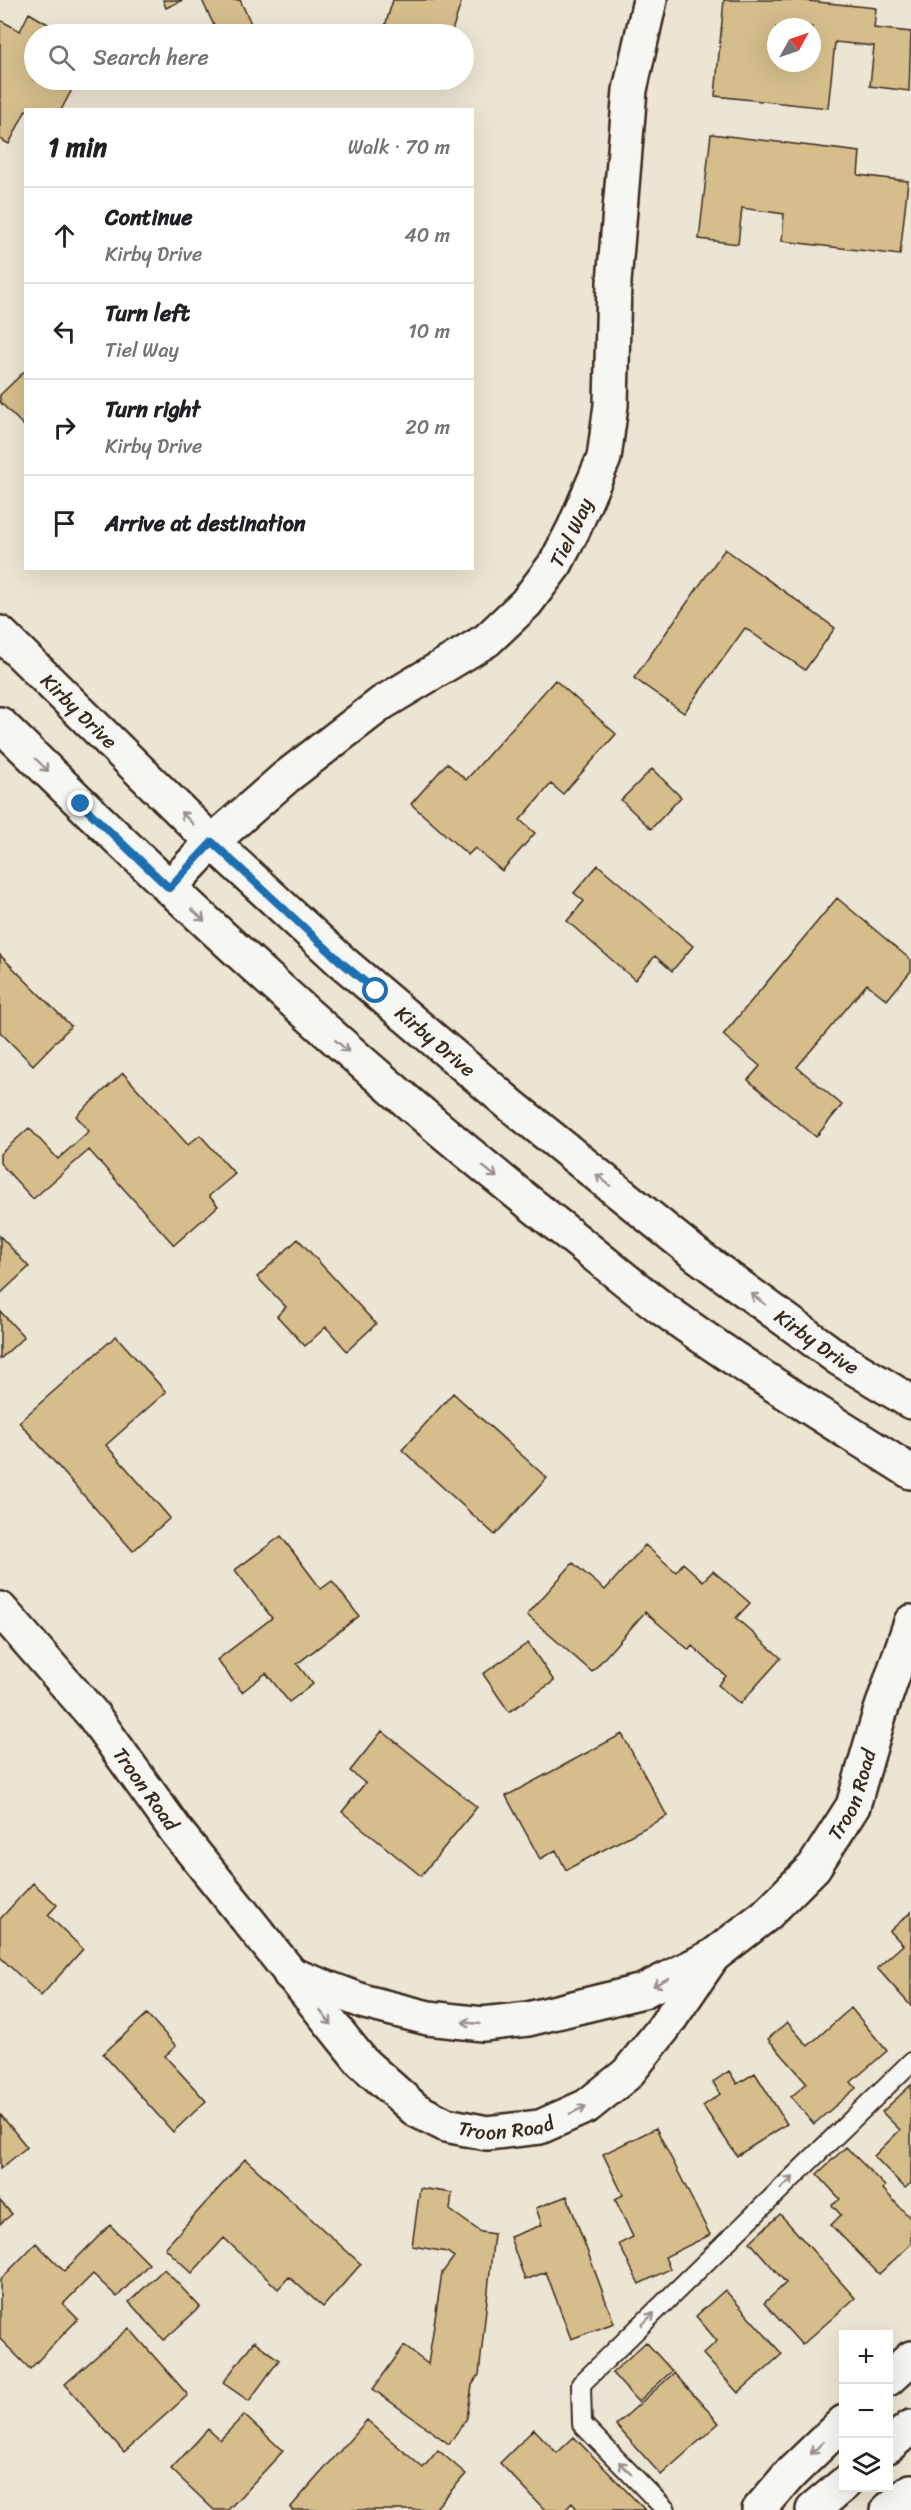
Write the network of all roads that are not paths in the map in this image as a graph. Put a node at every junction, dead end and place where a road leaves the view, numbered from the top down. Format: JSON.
{"nodes":[{"id":1,"x":650,"y":0,"type":"edge"},
{"id":2,"x":0,"y":633,"type":"edge"},
{"id":3,"x":0,"y":724,"type":"edge"},
{"id":4,"x":212,"y":842,"type":"junction"},
{"id":5,"x":169,"y":888,"type":"junction"},
{"id":6,"x":911,"y":1402,"type":"edge"},
{"id":7,"x":911,"y":1472,"type":"edge"},
{"id":8,"x":0,"y":1609,"type":"edge"},
{"id":9,"x":911,"y":1622,"type":"edge"},
{"id":10,"x":713,"y":1956,"type":"junction"},
{"id":11,"x":288,"y":1973,"type":"junction"},
{"id":12,"x":911,"y":2062,"type":"edge"},
{"id":13,"x":911,"y":2358,"type":"edge"},
{"id":14,"x":893,"y":2374,"type":"edge"},
{"id":15,"x":839,"y":2426,"type":"edge"},
{"id":16,"x":911,"y":2427,"type":"edge"},
{"id":17,"x":893,"y":2442,"type":"edge"},
{"id":18,"x":839,"y":2487,"type":"edge"},
{"id":19,"x":911,"y":2491,"type":"edge"},
{"id":20,"x":666,"y":2510,"type":"edge"},
{"id":21,"x":759,"y":2510,"type":"edge"},
{"id":22,"x":813,"y":2510,"type":"edge"},
{"id":23,"x":888,"y":2510,"type":"edge"}],
"edges":[{"from":1,"to":4,"type":"street","name":"Tiel Way"},
{"from":4,"to":2,"type":"street","name":"Kirby Drive","one_way":true},
{"from":3,"to":5,"type":"street","one_way":true},
{"from":4,"to":5,"type":"street","name":"Tiel Way"},
{"from":6,"to":4,"type":"street","name":"Kirby Drive","one_way":true},
{"from":5,"to":7,"type":"street","one_way":true},
{"from":8,"to":11,"type":"street","name":"Troon Road"},
{"from":9,"to":10,"type":"street","name":"Troon Road"},
{"from":10,"to":11,"type":"street","name":"Troon Road","one_way":true},
{"from":11,"to":10,"type":"street","name":"Troon Road","one_way":true},
{"from":20,"to":12,"type":"lane","one_way":true},
{"from":13,"to":14,"type":"street"},
{"from":15,"to":21,"type":"street","one_way":true},
{"from":16,"to":17,"type":"street"},
{"from":18,"to":22,"type":"street"},
{"from":19,"to":23,"type":"street"}]}
